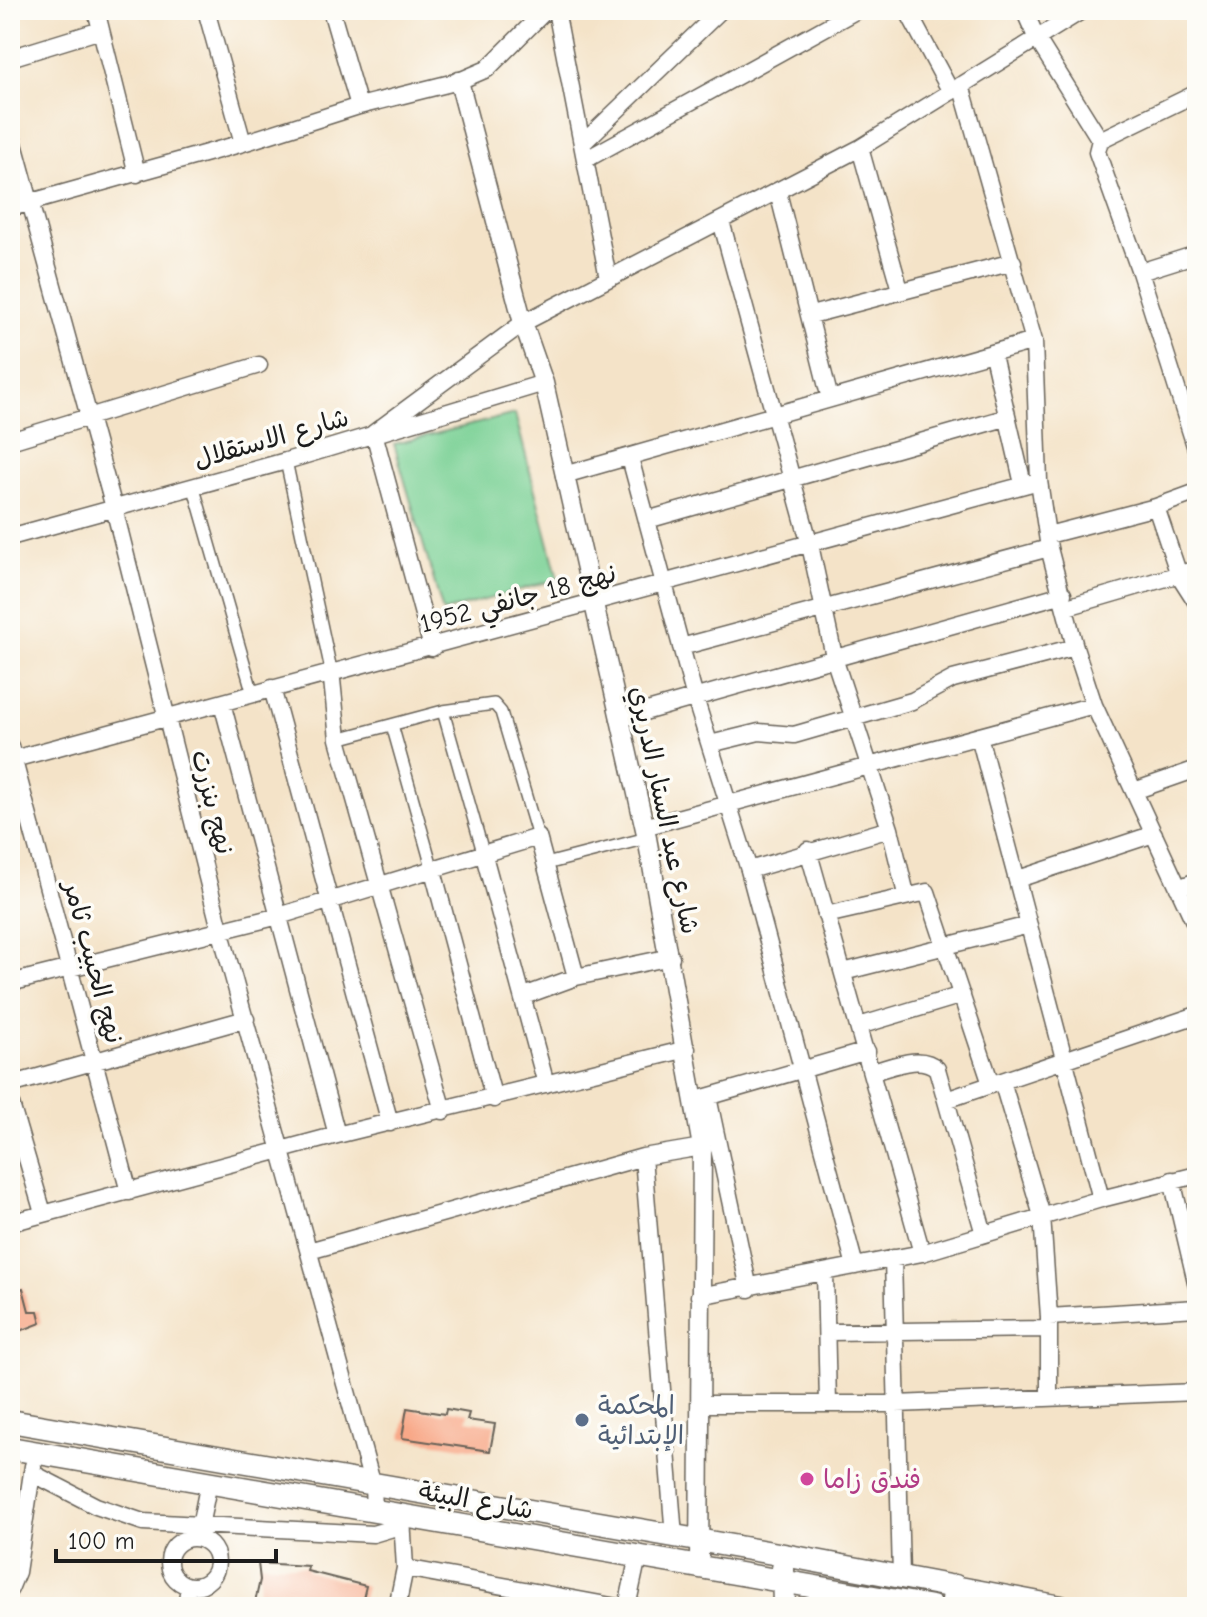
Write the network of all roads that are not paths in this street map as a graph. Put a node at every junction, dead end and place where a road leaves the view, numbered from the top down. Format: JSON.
{"nodes":[{"id":1,"x":96,"y":10,"type":"edge"},
{"id":2,"x":206,"y":10,"type":"edge"},
{"id":3,"x":331,"y":10,"type":"edge"},
{"id":4,"x":546,"y":10,"type":"edge"},
{"id":5,"x":556,"y":10,"type":"edge"},
{"id":6,"x":721,"y":10,"type":"edge"},
{"id":7,"x":857,"y":10,"type":"edge"},
{"id":8,"x":907,"y":10,"type":"edge"},
{"id":9,"x":1024,"y":10,"type":"edge"},
{"id":10,"x":1083,"y":10,"type":"edge"},
{"id":11,"x":101,"y":30,"type":"junction"},
{"id":12,"x":1037,"y":39,"type":"junction"},
{"id":13,"x":10,"y":58,"type":"edge"},
{"id":14,"x":459,"y":81,"type":"junction"},
{"id":15,"x":956,"y":88,"type":"junction"},
{"id":16,"x":1197,"y":93,"type":"edge"},
{"id":17,"x":359,"y":106,"type":"junction"},
{"id":18,"x":10,"y":129,"type":"edge"},
{"id":19,"x":1100,"y":140,"type":"junction"},
{"id":20,"x":243,"y":143,"type":"junction"},
{"id":21,"x":860,"y":148,"type":"junction"},
{"id":22,"x":584,"y":152,"type":"junction"},
{"id":23,"x":137,"y":174,"type":"junction"},
{"id":24,"x":778,"y":192,"type":"junction"},
{"id":25,"x":31,"y":202,"type":"junction"},
{"id":26,"x":10,"y":208,"type":"edge"},
{"id":27,"x":721,"y":221,"type":"junction"},
{"id":28,"x":1197,"y":254,"type":"edge"},
{"id":29,"x":1013,"y":262,"type":"junction"},
{"id":30,"x":1140,"y":272,"type":"junction"},
{"id":31,"x":608,"y":278,"type":"junction"},
{"id":32,"x":900,"y":290,"type":"junction"},
{"id":33,"x":811,"y":315,"type":"junction"},
{"id":34,"x":523,"y":323,"type":"junction"},
{"id":35,"x":1034,"y":341,"type":"junction"},
{"id":36,"x":993,"y":355,"type":"junction"},
{"id":37,"x":259,"y":365,"type":"dead end"},
{"id":38,"x":544,"y":383,"type":"junction"},
{"id":39,"x":830,"y":399,"type":"junction"},
{"id":40,"x":774,"y":415,"type":"junction"},
{"id":41,"x":1005,"y":418,"type":"junction"},
{"id":42,"x":89,"y":419,"type":"junction"},
{"id":43,"x":374,"y":433,"type":"junction"},
{"id":44,"x":10,"y":441,"type":"edge"},
{"id":45,"x":1197,"y":452,"type":"edge"},
{"id":46,"x":630,"y":458,"type":"junction"},
{"id":47,"x":286,"y":461,"type":"junction"},
{"id":48,"x":564,"y":475,"type":"junction"},
{"id":49,"x":791,"y":478,"type":"junction"},
{"id":50,"x":1031,"y":482,"type":"junction"},
{"id":51,"x":193,"y":485,"type":"junction"},
{"id":52,"x":1197,"y":492,"type":"edge"},
{"id":53,"x":1156,"y":507,"type":"junction"},
{"id":54,"x":114,"y":508,"type":"junction"},
{"id":55,"x":647,"y":520,"type":"junction"},
{"id":56,"x":10,"y":537,"type":"edge"},
{"id":57,"x":1049,"y":541,"type":"junction"},
{"id":58,"x":810,"y":545,"type":"junction"},
{"id":59,"x":1197,"y":569,"type":"edge"},
{"id":60,"x":1179,"y":575,"type":"junction"},
{"id":61,"x":665,"y":583,"type":"junction"},
{"id":62,"x":594,"y":601,"type":"junction"},
{"id":63,"x":1065,"y":601,"type":"junction"},
{"id":64,"x":1197,"y":603,"type":"edge"},
{"id":65,"x":824,"y":609,"type":"junction"},
{"id":66,"x":681,"y":647,"type":"junction"},
{"id":67,"x":1075,"y":647,"type":"junction"},
{"id":68,"x":432,"y":648,"type":"junction"},
{"id":69,"x":835,"y":661,"type":"junction"},
{"id":70,"x":331,"y":670,"type":"junction"},
{"id":71,"x":272,"y":688,"type":"junction"},
{"id":72,"x":253,"y":694,"type":"junction"},
{"id":73,"x":695,"y":698,"type":"junction"},
{"id":74,"x":222,"y":703,"type":"junction"},
{"id":75,"x":1094,"y":705,"type":"junction"},
{"id":76,"x":443,"y":711,"type":"junction"},
{"id":77,"x":167,"y":718,"type":"junction"},
{"id":78,"x":855,"y":718,"type":"junction"},
{"id":79,"x":619,"y":719,"type":"junction"},
{"id":80,"x":392,"y":725,"type":"junction"},
{"id":81,"x":979,"y":736,"type":"junction"},
{"id":82,"x":338,"y":739,"type":"junction"},
{"id":83,"x":710,"y":744,"type":"junction"},
{"id":84,"x":11,"y":756,"type":"edge"},
{"id":85,"x":869,"y":767,"type":"junction"},
{"id":86,"x":1197,"y":769,"type":"edge"},
{"id":87,"x":1134,"y":791,"type":"junction"},
{"id":88,"x":728,"y":804,"type":"junction"},
{"id":89,"x":890,"y":829,"type":"junction"},
{"id":90,"x":645,"y":833,"type":"junction"},
{"id":91,"x":1154,"y":834,"type":"junction"},
{"id":92,"x":538,"y":837,"type":"junction"},
{"id":93,"x":808,"y":850,"type":"junction"},
{"id":94,"x":483,"y":852,"type":"junction"},
{"id":95,"x":546,"y":864,"type":"junction"},
{"id":96,"x":432,"y":867,"type":"junction"},
{"id":97,"x":749,"y":870,"type":"junction"},
{"id":98,"x":1018,"y":879,"type":"junction"},
{"id":99,"x":1197,"y":881,"type":"edge"},
{"id":100,"x":381,"y":883,"type":"junction"},
{"id":101,"x":1178,"y":888,"type":"junction"},
{"id":102,"x":906,"y":894,"type":"junction"},
{"id":103,"x":329,"y":899,"type":"junction"},
{"id":104,"x":826,"y":915,"type":"junction"},
{"id":105,"x":279,"y":916,"type":"junction"},
{"id":106,"x":1029,"y":925,"type":"junction"},
{"id":107,"x":1197,"y":928,"type":"edge"},
{"id":108,"x":220,"y":929,"type":"junction"},
{"id":109,"x":946,"y":946,"type":"junction"},
{"id":110,"x":671,"y":957,"type":"junction"},
{"id":111,"x":70,"y":965,"type":"junction"},
{"id":112,"x":843,"y":972,"type":"junction"},
{"id":113,"x":576,"y":977,"type":"junction"},
{"id":114,"x":10,"y":983,"type":"edge"},
{"id":115,"x":962,"y":995,"type":"junction"},
{"id":116,"x":524,"y":996,"type":"junction"},
{"id":117,"x":1197,"y":1015,"type":"edge"},
{"id":118,"x":246,"y":1019,"type":"junction"},
{"id":119,"x":859,"y":1026,"type":"junction"},
{"id":120,"x":687,"y":1049,"type":"junction"},
{"id":121,"x":867,"y":1051,"type":"junction"},
{"id":122,"x":1064,"y":1060,"type":"junction"},
{"id":123,"x":97,"y":1062,"type":"junction"},
{"id":124,"x":803,"y":1068,"type":"junction"},
{"id":125,"x":872,"y":1072,"type":"junction"},
{"id":126,"x":997,"y":1082,"type":"junction"},
{"id":127,"x":546,"y":1084,"type":"junction"},
{"id":128,"x":10,"y":1085,"type":"edge"},
{"id":129,"x":494,"y":1099,"type":"junction"},
{"id":130,"x":701,"y":1099,"type":"junction"},
{"id":131,"x":946,"y":1100,"type":"junction"},
{"id":132,"x":10,"y":1101,"type":"edge"},
{"id":133,"x":443,"y":1111,"type":"junction"},
{"id":134,"x":390,"y":1123,"type":"junction"},
{"id":135,"x":337,"y":1135,"type":"junction"},
{"id":136,"x":702,"y":1147,"type":"junction"},
{"id":137,"x":282,"y":1149,"type":"junction"},
{"id":138,"x":643,"y":1157,"type":"junction"},
{"id":139,"x":1197,"y":1175,"type":"edge"},
{"id":140,"x":1172,"y":1180,"type":"junction"},
{"id":141,"x":129,"y":1192,"type":"junction"},
{"id":142,"x":1101,"y":1199,"type":"junction"},
{"id":143,"x":43,"y":1213,"type":"junction"},
{"id":144,"x":1042,"y":1216,"type":"junction"},
{"id":145,"x":10,"y":1223,"type":"edge"},
{"id":146,"x":984,"y":1234,"type":"junction"},
{"id":147,"x":1191,"y":1237,"type":"edge"},
{"id":148,"x":309,"y":1251,"type":"junction"},
{"id":149,"x":922,"y":1253,"type":"junction"},
{"id":150,"x":893,"y":1258,"type":"junction"},
{"id":151,"x":855,"y":1266,"type":"junction"},
{"id":152,"x":825,"y":1272,"type":"junction"},
{"id":153,"x":1197,"y":1286,"type":"edge"},
{"id":154,"x":749,"y":1289,"type":"junction"},
{"id":155,"x":699,"y":1296,"type":"junction"},
{"id":156,"x":1197,"y":1308,"type":"edge"},
{"id":157,"x":1049,"y":1323,"type":"junction"},
{"id":158,"x":895,"y":1331,"type":"junction"},
{"id":159,"x":829,"y":1332,"type":"junction"},
{"id":160,"x":1197,"y":1392,"type":"edge"},
{"id":161,"x":1049,"y":1397,"type":"junction"},
{"id":162,"x":700,"y":1404,"type":"junction"},
{"id":163,"x":828,"y":1404,"type":"junction"},
{"id":164,"x":896,"y":1404,"type":"junction"},
{"id":165,"x":10,"y":1421,"type":"edge"},
{"id":166,"x":10,"y":1448,"type":"edge"},
{"id":167,"x":34,"y":1463,"type":"junction"},
{"id":168,"x":209,"y":1482,"type":"junction"},
{"id":169,"x":373,"y":1486,"type":"junction"},
{"id":170,"x":374,"y":1510,"type":"junction"},
{"id":171,"x":402,"y":1521,"type":"junction"},
{"id":172,"x":198,"y":1532,"type":"junction"},
{"id":173,"x":674,"y":1536,"type":"junction"},
{"id":174,"x":699,"y":1540,"type":"junction"},
{"id":175,"x":784,"y":1555,"type":"junction"},
{"id":176,"x":638,"y":1556,"type":"junction"},
{"id":177,"x":699,"y":1566,"type":"junction"},
{"id":178,"x":405,"y":1568,"type":"junction"},
{"id":179,"x":901,"y":1576,"type":"junction"},
{"id":180,"x":783,"y":1580,"type":"junction"},
{"id":181,"x":189,"y":1586,"type":"junction"},
{"id":182,"x":10,"y":1589,"type":"edge"},
{"id":183,"x":954,"y":1597,"type":"edge"},
{"id":184,"x":186,"y":1607,"type":"edge"},
{"id":185,"x":397,"y":1607,"type":"edge"},
{"id":186,"x":617,"y":1607,"type":"edge"},
{"id":187,"x":627,"y":1607,"type":"edge"},
{"id":188,"x":784,"y":1607,"type":"edge"},
{"id":189,"x":932,"y":1607,"type":"edge"},
{"id":190,"x":1061,"y":1607,"type":"edge"}],
"edges":[{"from":1,"to":11,"type":"street"},
{"from":2,"to":20,"type":"street"},
{"from":3,"to":17,"type":"street"},
{"from":4,"to":14,"type":"street"},
{"from":5,"to":22,"type":"street"},
{"from":6,"to":22,"type":"street"},
{"from":7,"to":22,"type":"street"},
{"from":8,"to":15,"type":"street"},
{"from":9,"to":12,"type":"street"},
{"from":10,"to":12,"type":"street"},
{"from":11,"to":13,"type":"street"},
{"from":11,"to":23,"type":"street"},
{"from":12,"to":15,"type":"street"},
{"from":12,"to":19,"type":"street"},
{"from":14,"to":17,"type":"street"},
{"from":14,"to":34,"type":"street","name":"شارع عبد الستار الدريري"},
{"from":15,"to":21,"type":"street"},
{"from":15,"to":29,"type":"street"},
{"from":16,"to":19,"type":"street"},
{"from":17,"to":20,"type":"street"},
{"from":18,"to":25,"type":"street","name":"نهج بنزرت"},
{"from":19,"to":30,"type":"street"},
{"from":20,"to":23,"type":"street"},
{"from":21,"to":24,"type":"street"},
{"from":21,"to":32,"type":"street"},
{"from":22,"to":31,"type":"street"},
{"from":23,"to":25,"type":"street"},
{"from":24,"to":27,"type":"street"},
{"from":24,"to":33,"type":"street"},
{"from":25,"to":26,"type":"street"},
{"from":25,"to":42,"type":"street","name":"نهج بنزرت"},
{"from":27,"to":31,"type":"street"},
{"from":27,"to":40,"type":"street"},
{"from":28,"to":30,"type":"street"},
{"from":29,"to":32,"type":"street"},
{"from":29,"to":35,"type":"street"},
{"from":30,"to":45,"type":"street"},
{"from":31,"to":34,"type":"street"},
{"from":32,"to":33,"type":"street"},
{"from":33,"to":39,"type":"street"},
{"from":34,"to":38,"type":"street","name":"شارع عبد الستار الدريري"},
{"from":34,"to":43,"type":"street"},
{"from":35,"to":36,"type":"street"},
{"from":35,"to":50,"type":"street"},
{"from":36,"to":39,"type":"street"},
{"from":36,"to":41,"type":"street"},
{"from":37,"to":42,"type":"street"},
{"from":38,"to":43,"type":"street","name":"شارع الاستقلال"},
{"from":38,"to":48,"type":"street","name":"شارع عبد الستار الدريري"},
{"from":39,"to":40,"type":"street"},
{"from":40,"to":46,"type":"street"},
{"from":40,"to":49,"type":"street"},
{"from":41,"to":49,"type":"street"},
{"from":41,"to":50,"type":"street"},
{"from":42,"to":44,"type":"street"},
{"from":42,"to":54,"type":"street","name":"نهج بنزرت"},
{"from":43,"to":47,"type":"street","name":"شارع الاستقلال"},
{"from":43,"to":68,"type":"street"},
{"from":46,"to":48,"type":"street"},
{"from":46,"to":55,"type":"street"},
{"from":47,"to":51,"type":"street","name":"شارع الاستقلال"},
{"from":47,"to":70,"type":"street"},
{"from":48,"to":62,"type":"street","name":"شارع عبد الستار الدريري"},
{"from":49,"to":55,"type":"street"},
{"from":49,"to":58,"type":"street"},
{"from":50,"to":57,"type":"street"},
{"from":50,"to":58,"type":"street","name":"نهج 18 جانفي 1952"},
{"from":51,"to":54,"type":"street","name":"شارع الاستقلال"},
{"from":51,"to":72,"type":"street"},
{"from":52,"to":53,"type":"street"},
{"from":53,"to":57,"type":"street"},
{"from":53,"to":60,"type":"street"},
{"from":54,"to":56,"type":"street","name":"شارع الاستقلال"},
{"from":54,"to":77,"type":"street","name":"نهج بنزرت"},
{"from":55,"to":61,"type":"street"},
{"from":57,"to":63,"type":"street"},
{"from":57,"to":65,"type":"street"},
{"from":58,"to":61,"type":"street","name":"نهج 18 جانفي 1952"},
{"from":58,"to":65,"type":"street"},
{"from":59,"to":60,"type":"street"},
{"from":60,"to":63,"type":"street"},
{"from":60,"to":64,"type":"street"},
{"from":61,"to":62,"type":"street","name":"نهج 18 جانفي 1952"},
{"from":61,"to":66,"type":"street"},
{"from":62,"to":68,"type":"street","name":"نهج 18 جانفي 1952"},
{"from":62,"to":79,"type":"street","name":"شارع عبد الستار الدريري"},
{"from":63,"to":67,"type":"street"},
{"from":63,"to":69,"type":"street"},
{"from":65,"to":66,"type":"street"},
{"from":65,"to":69,"type":"street"},
{"from":66,"to":73,"type":"street"},
{"from":67,"to":75,"type":"street"},
{"from":67,"to":78,"type":"street"},
{"from":68,"to":70,"type":"street","name":"نهج 18 جانفي 1952"},
{"from":69,"to":73,"type":"street"},
{"from":69,"to":78,"type":"street"},
{"from":70,"to":71,"type":"street","name":"نهج 18 جانفي 1952"},
{"from":70,"to":82,"type":"street"},
{"from":71,"to":72,"type":"street","name":"نهج 18 جانفي 1952"},
{"from":71,"to":103,"type":"street"},
{"from":72,"to":74,"type":"street","name":"نهج 18 جانفي 1952"},
{"from":73,"to":79,"type":"street"},
{"from":73,"to":83,"type":"street"},
{"from":74,"to":77,"type":"street","name":"نهج 18 جانفي 1952"},
{"from":74,"to":105,"type":"street"},
{"from":75,"to":81,"type":"street"},
{"from":75,"to":87,"type":"street"},
{"from":76,"to":80,"type":"street"},
{"from":76,"to":92,"type":"street"},
{"from":76,"to":94,"type":"street"},
{"from":77,"to":84,"type":"street","name":"نهج 18 جانفي 1952"},
{"from":77,"to":108,"type":"street","name":"نهج بنزرت"},
{"from":78,"to":83,"type":"street"},
{"from":78,"to":85,"type":"street"},
{"from":79,"to":90,"type":"street","name":"شارع عبد الستار الدريري"},
{"from":80,"to":82,"type":"street"},
{"from":80,"to":96,"type":"street"},
{"from":81,"to":85,"type":"street"},
{"from":81,"to":98,"type":"street"},
{"from":82,"to":100,"type":"street"},
{"from":83,"to":88,"type":"street"},
{"from":84,"to":111,"type":"street","name":"نهج الحبيب ثامر"},
{"from":85,"to":88,"type":"street"},
{"from":85,"to":89,"type":"street"},
{"from":86,"to":87,"type":"street"},
{"from":87,"to":91,"type":"street"},
{"from":88,"to":90,"type":"street"},
{"from":88,"to":97,"type":"street"},
{"from":89,"to":93,"type":"street"},
{"from":89,"to":102,"type":"street"},
{"from":90,"to":95,"type":"street"},
{"from":90,"to":110,"type":"street","name":"شارع عبد الستار الدريري"},
{"from":91,"to":98,"type":"street"},
{"from":91,"to":101,"type":"street"},
{"from":92,"to":94,"type":"street"},
{"from":92,"to":95,"type":"street"},
{"from":93,"to":97,"type":"street"},
{"from":93,"to":104,"type":"street"},
{"from":94,"to":96,"type":"street"},
{"from":94,"to":116,"type":"street"},
{"from":95,"to":113,"type":"street"},
{"from":96,"to":100,"type":"street"},
{"from":96,"to":129,"type":"street"},
{"from":97,"to":124,"type":"street"},
{"from":98,"to":106,"type":"street"},
{"from":99,"to":101,"type":"street"},
{"from":100,"to":103,"type":"street"},
{"from":100,"to":133,"type":"street"},
{"from":101,"to":107,"type":"street"},
{"from":102,"to":104,"type":"street"},
{"from":102,"to":109,"type":"street"},
{"from":103,"to":105,"type":"street"},
{"from":103,"to":134,"type":"street"},
{"from":104,"to":112,"type":"street"},
{"from":105,"to":108,"type":"street"},
{"from":105,"to":135,"type":"street"},
{"from":106,"to":109,"type":"street"},
{"from":106,"to":122,"type":"street"},
{"from":108,"to":111,"type":"street"},
{"from":108,"to":118,"type":"street","name":"نهج بنزرت"},
{"from":109,"to":112,"type":"street"},
{"from":109,"to":115,"type":"street"},
{"from":110,"to":113,"type":"street"},
{"from":110,"to":120,"type":"street","name":"شارع عبد الستار الدريري"},
{"from":111,"to":114,"type":"street"},
{"from":111,"to":123,"type":"street","name":"نهج الحبيب ثامر"},
{"from":112,"to":119,"type":"street"},
{"from":113,"to":116,"type":"street"},
{"from":115,"to":119,"type":"street"},
{"from":115,"to":126,"type":"street"},
{"from":116,"to":127,"type":"street"},
{"from":117,"to":122,"type":"street"},
{"from":118,"to":123,"type":"street"},
{"from":118,"to":137,"type":"street","name":"نهج بنزرت"},
{"from":119,"to":121,"type":"street"},
{"from":120,"to":127,"type":"street"},
{"from":120,"to":130,"type":"street","name":"شارع عبد الستار الدريري"},
{"from":121,"to":124,"type":"street"},
{"from":121,"to":125,"type":"street"},
{"from":122,"to":126,"type":"street"},
{"from":122,"to":142,"type":"street"},
{"from":123,"to":128,"type":"street"},
{"from":123,"to":141,"type":"street","name":"نهج الحبيب ثامر"},
{"from":124,"to":130,"type":"street"},
{"from":124,"to":151,"type":"street"},
{"from":125,"to":131,"type":"street"},
{"from":125,"to":149,"type":"street"},
{"from":126,"to":131,"type":"street"},
{"from":126,"to":144,"type":"street"},
{"from":127,"to":129,"type":"street"},
{"from":129,"to":133,"type":"street"},
{"from":130,"to":136,"type":"street","name":"شارع عبد الستار الدريري"},
{"from":130,"to":154,"type":"street"},
{"from":131,"to":146,"type":"street"},
{"from":132,"to":143,"type":"street"},
{"from":133,"to":134,"type":"street"},
{"from":134,"to":135,"type":"street"},
{"from":135,"to":137,"type":"street"},
{"from":136,"to":138,"type":"street"},
{"from":136,"to":155,"type":"street","name":"شارع عبد الستار الدريري"},
{"from":137,"to":141,"type":"street"},
{"from":137,"to":148,"type":"street","name":"نهج بنزرت"},
{"from":138,"to":148,"type":"street"},
{"from":138,"to":173,"type":"street"},
{"from":139,"to":140,"type":"street"},
{"from":140,"to":142,"type":"street"},
{"from":140,"to":147,"type":"street"},
{"from":141,"to":143,"type":"street"},
{"from":142,"to":144,"type":"street"},
{"from":143,"to":145,"type":"street"},
{"from":144,"to":146,"type":"street"},
{"from":144,"to":157,"type":"street"},
{"from":146,"to":149,"type":"street"},
{"from":147,"to":153,"type":"street"},
{"from":148,"to":169,"type":"street","name":"نهج بنزرت"},
{"from":149,"to":150,"type":"street"},
{"from":150,"to":151,"type":"street"},
{"from":150,"to":158,"type":"street"},
{"from":151,"to":152,"type":"street"},
{"from":152,"to":154,"type":"street"},
{"from":152,"to":159,"type":"street"},
{"from":154,"to":155,"type":"street"},
{"from":155,"to":162,"type":"street","name":"شارع عبد الستار الدريري"},
{"from":156,"to":157,"type":"street"},
{"from":157,"to":158,"type":"street"},
{"from":157,"to":161,"type":"street"},
{"from":158,"to":159,"type":"street"},
{"from":158,"to":164,"type":"street"},
{"from":159,"to":163,"type":"street"},
{"from":160,"to":161,"type":"street"},
{"from":161,"to":164,"type":"street"},
{"from":162,"to":163,"type":"street"},
{"from":162,"to":174,"type":"street","name":"شارع عبد الستار الدريري"},
{"from":163,"to":164,"type":"street"},
{"from":164,"to":179,"type":"street"},
{"from":165,"to":169,"type":"main road"},
{"from":166,"to":167,"type":"main road","name":"شارع البيئة"},
{"from":167,"to":168,"type":"main road","name":"شارع البيئة"},
{"from":167,"to":172,"type":"street"},
{"from":167,"to":182,"type":"street"},
{"from":168,"to":170,"type":"main road","name":"شارع البيئة"},
{"from":168,"to":172,"type":"street"},
{"from":169,"to":170,"type":"street","name":"نهج بنزرت"},
{"from":169,"to":173,"type":"main road"},
{"from":170,"to":171,"type":"main road","name":"شارع البيئة"},
{"from":171,"to":172,"type":"street"},
{"from":171,"to":176,"type":"main road","name":"شارع البيئة"},
{"from":171,"to":178,"type":"street"},
{"from":172,"to":181,"type":"street"},
{"from":172,"to":181,"type":"street"},
{"from":173,"to":174,"type":"main road"},
{"from":174,"to":175,"type":"main road"},
{"from":174,"to":177,"type":"street","name":"شارع عبد الستار الدريري"},
{"from":175,"to":179,"type":"main road"},
{"from":175,"to":180,"type":"main road"},
{"from":176,"to":177,"type":"main road","name":"شارع البيئة"},
{"from":176,"to":187,"type":"street"},
{"from":177,"to":180,"type":"main road","name":"شارع البيئة"},
{"from":178,"to":185,"type":"street"},
{"from":178,"to":186,"type":"street"},
{"from":179,"to":183,"type":"main road"},
{"from":180,"to":188,"type":"main road"},
{"from":180,"to":189,"type":"main road","name":"شارع البيئة"},
{"from":181,"to":184,"type":"street"},
{"from":183,"to":190,"type":"main road"}]}
